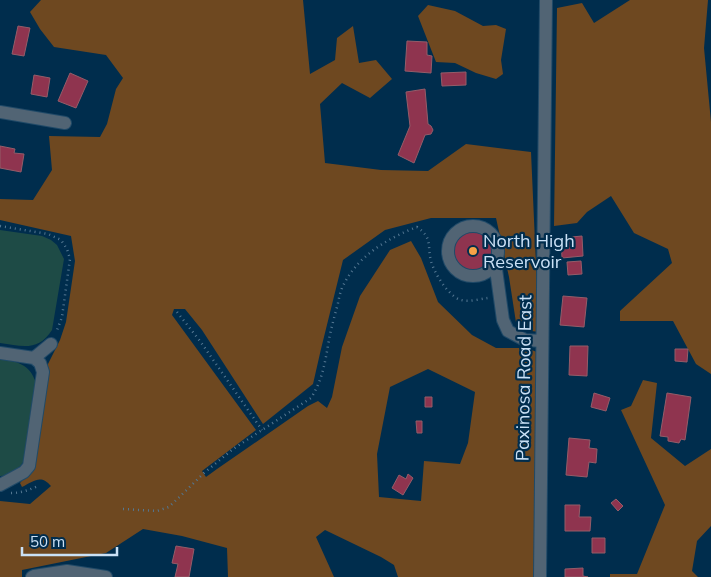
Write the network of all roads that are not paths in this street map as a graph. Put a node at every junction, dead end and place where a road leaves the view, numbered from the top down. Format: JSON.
{"nodes":[{"id":1,"x":546,"y":0,"type":"edge"},
{"id":2,"x":0,"y":112,"type":"edge"},
{"id":3,"x":65,"y":123,"type":"dead end"},
{"id":4,"x":495,"y":262,"type":"junction"},
{"id":5,"x":542,"y":341,"type":"junction"},
{"id":6,"x":51,"y":344,"type":"road end"},
{"id":7,"x":0,"y":353,"type":"edge"},
{"id":8,"x":34,"y":358,"type":"junction"},
{"id":9,"x":3,"y":489,"type":"edge"},
{"id":10,"x":32,"y":577,"type":"edge"},
{"id":11,"x":106,"y":577,"type":"edge"},
{"id":12,"x":540,"y":577,"type":"edge"}],
"edges":[{"from":1,"to":5,"type":"street","name":"Paxinosa Road East"},
{"from":2,"to":3,"type":"street"},
{"from":4,"to":4,"type":"street"},
{"from":4,"to":5,"type":"street"},
{"from":5,"to":12,"type":"street","name":"Paxinosa Road East"},
{"from":6,"to":8,"type":"street"},
{"from":7,"to":8,"type":"street"},
{"from":8,"to":9,"type":"street"},
{"from":10,"to":11,"type":"street"}]}
